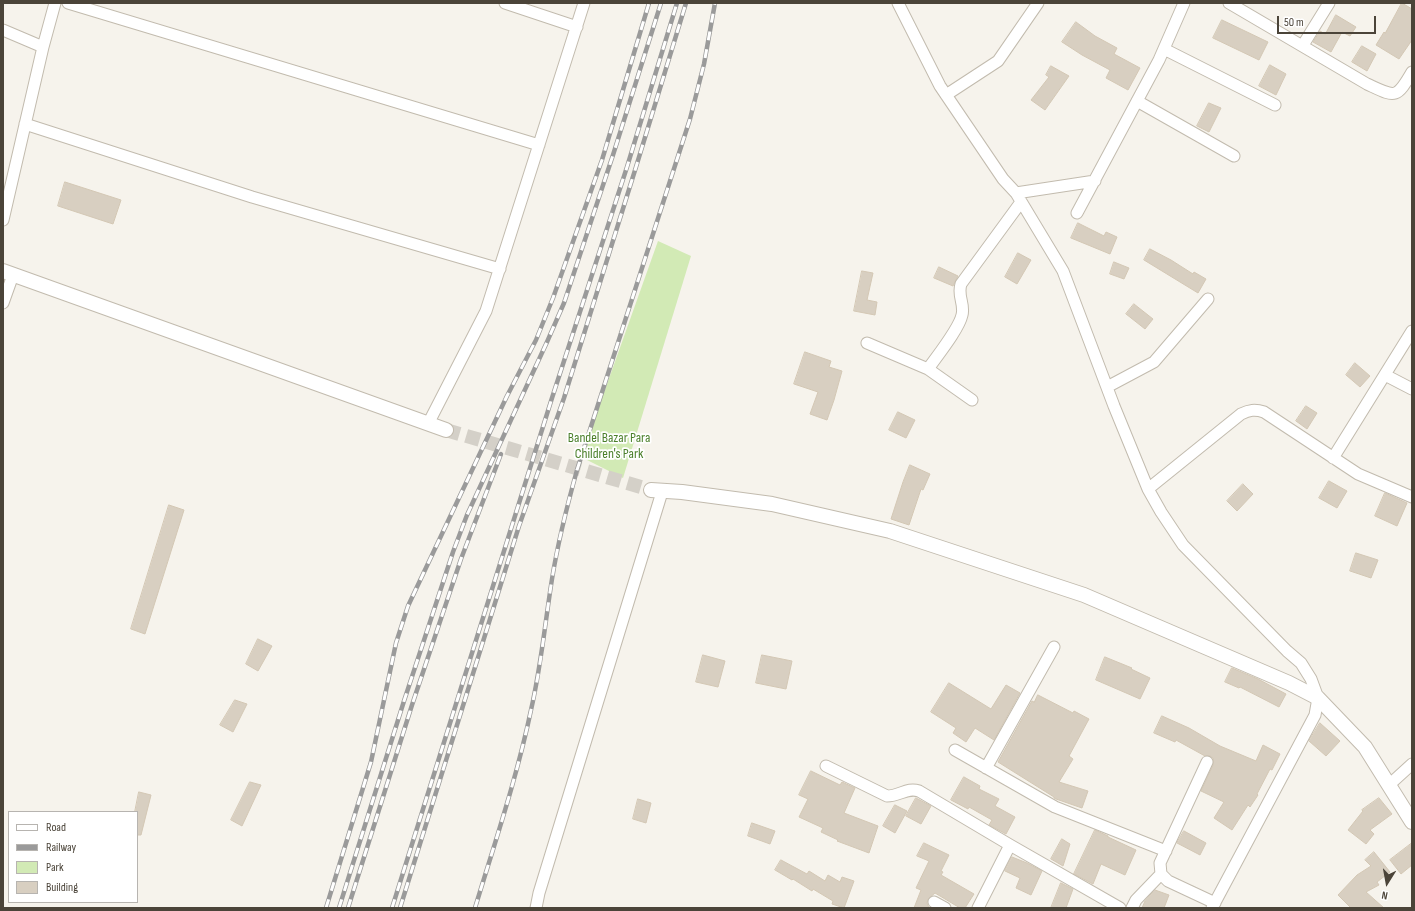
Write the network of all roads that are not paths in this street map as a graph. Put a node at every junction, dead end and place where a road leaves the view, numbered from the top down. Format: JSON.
{"nodes":[{"id":1,"x":55,"y":3,"type":"edge"},
{"id":2,"x":68,"y":3,"type":"edge"},
{"id":3,"x":505,"y":3,"type":"edge"},
{"id":4,"x":584,"y":3,"type":"edge"},
{"id":5,"x":898,"y":3,"type":"edge"},
{"id":6,"x":1038,"y":3,"type":"edge"},
{"id":7,"x":1184,"y":3,"type":"edge"},
{"id":8,"x":1229,"y":3,"type":"edge"},
{"id":9,"x":1329,"y":3,"type":"edge"},
{"id":10,"x":577,"y":27,"type":"junction"},
{"id":11,"x":3,"y":30,"type":"edge"},
{"id":12,"x":1303,"y":45,"type":"junction"},
{"id":13,"x":43,"y":48,"type":"junction"},
{"id":14,"x":1164,"y":49,"type":"junction"},
{"id":15,"x":1412,"y":72,"type":"edge"},
{"id":16,"x":946,"y":95,"type":"junction"},
{"id":17,"x":1137,"y":101,"type":"junction"},
{"id":18,"x":1275,"y":105,"type":"dead end"},
{"id":19,"x":25,"y":124,"type":"junction"},
{"id":20,"x":539,"y":145,"type":"junction"},
{"id":21,"x":1234,"y":156,"type":"dead end"},
{"id":22,"x":1095,"y":181,"type":"junction"},
{"id":23,"x":1019,"y":197,"type":"junction"},
{"id":24,"x":1077,"y":213,"type":"dead end"},
{"id":25,"x":3,"y":220,"type":"edge"},
{"id":26,"x":500,"y":269,"type":"junction"},
{"id":27,"x":8,"y":273,"type":"edge"},
{"id":28,"x":1208,"y":299,"type":"dead end"},
{"id":29,"x":3,"y":303,"type":"edge"},
{"id":30,"x":1412,"y":331,"type":"edge"},
{"id":31,"x":867,"y":343,"type":"dead end"},
{"id":32,"x":928,"y":369,"type":"junction"},
{"id":33,"x":1384,"y":375,"type":"junction"},
{"id":34,"x":1107,"y":387,"type":"junction"},
{"id":35,"x":1412,"y":389,"type":"edge"},
{"id":36,"x":972,"y":400,"type":"dead end"},
{"id":37,"x":428,"y":424,"type":"junction"},
{"id":38,"x":446,"y":430,"type":"tunnel mouth"},
{"id":39,"x":1333,"y":458,"type":"junction"},
{"id":40,"x":1148,"y":489,"type":"junction"},
{"id":41,"x":656,"y":491,"type":"joint"},
{"id":42,"x":1412,"y":497,"type":"edge"},
{"id":43,"x":1054,"y":648,"type":"dead end"},
{"id":44,"x":1318,"y":698,"type":"junction"},
{"id":45,"x":955,"y":750,"type":"dead end"},
{"id":46,"x":1207,"y":762,"type":"dead end"},
{"id":47,"x":1412,"y":764,"type":"edge"},
{"id":48,"x":826,"y":766,"type":"dead end"},
{"id":49,"x":986,"y":768,"type":"junction"},
{"id":50,"x":1389,"y":785,"type":"junction"},
{"id":51,"x":1412,"y":822,"type":"edge"},
{"id":52,"x":1010,"y":845,"type":"junction"},
{"id":53,"x":1166,"y":851,"type":"junction"},
{"id":54,"x":1161,"y":874,"type":"junction"},
{"id":55,"x":934,"y":902,"type":"dead end"},
{"id":56,"x":1213,"y":905,"type":"edge"},
{"id":57,"x":536,"y":908,"type":"edge"},
{"id":58,"x":945,"y":908,"type":"edge"},
{"id":59,"x":978,"y":908,"type":"edge"},
{"id":60,"x":1120,"y":908,"type":"edge"},
{"id":61,"x":1132,"y":908,"type":"edge"}],
"edges":[{"from":1,"to":13,"type":"street"},
{"from":2,"to":20,"type":"street"},
{"from":3,"to":10,"type":"street"},
{"from":4,"to":10,"type":"street"},
{"from":5,"to":16,"type":"street"},
{"from":6,"to":16,"type":"street"},
{"from":7,"to":14,"type":"street"},
{"from":8,"to":12,"type":"street"},
{"from":9,"to":12,"type":"street"},
{"from":10,"to":20,"type":"street"},
{"from":11,"to":13,"type":"street"},
{"from":12,"to":15,"type":"street"},
{"from":13,"to":19,"type":"street"},
{"from":14,"to":17,"type":"street"},
{"from":14,"to":18,"type":"street"},
{"from":16,"to":23,"type":"street"},
{"from":17,"to":21,"type":"street"},
{"from":17,"to":22,"type":"street"},
{"from":19,"to":25,"type":"street"},
{"from":19,"to":26,"type":"street"},
{"from":20,"to":26,"type":"street"},
{"from":22,"to":23,"type":"street"},
{"from":22,"to":24,"type":"street"},
{"from":23,"to":32,"type":"street"},
{"from":23,"to":34,"type":"street"},
{"from":26,"to":37,"type":"street"},
{"from":27,"to":29,"type":"street"},
{"from":27,"to":37,"type":"street"},
{"from":28,"to":34,"type":"street"},
{"from":30,"to":33,"type":"street"},
{"from":31,"to":32,"type":"street"},
{"from":32,"to":36,"type":"street"},
{"from":33,"to":35,"type":"street"},
{"from":33,"to":39,"type":"street"},
{"from":34,"to":40,"type":"street"},
{"from":37,"to":38,"type":"street"},
{"from":39,"to":40,"type":"street"},
{"from":39,"to":42,"type":"street"},
{"from":40,"to":44,"type":"street"},
{"from":41,"to":44,"type":"street"},
{"from":41,"to":57,"type":"street"},
{"from":43,"to":49,"type":"street"},
{"from":44,"to":50,"type":"street"},
{"from":44,"to":56,"type":"street"},
{"from":45,"to":49,"type":"street"},
{"from":46,"to":53,"type":"street"},
{"from":47,"to":50,"type":"street"},
{"from":48,"to":52,"type":"street"},
{"from":49,"to":53,"type":"street"},
{"from":50,"to":51,"type":"street"},
{"from":52,"to":59,"type":"street"},
{"from":52,"to":60,"type":"street"},
{"from":53,"to":54,"type":"street"},
{"from":54,"to":56,"type":"street"},
{"from":54,"to":61,"type":"street"},
{"from":55,"to":58,"type":"street"}]}
